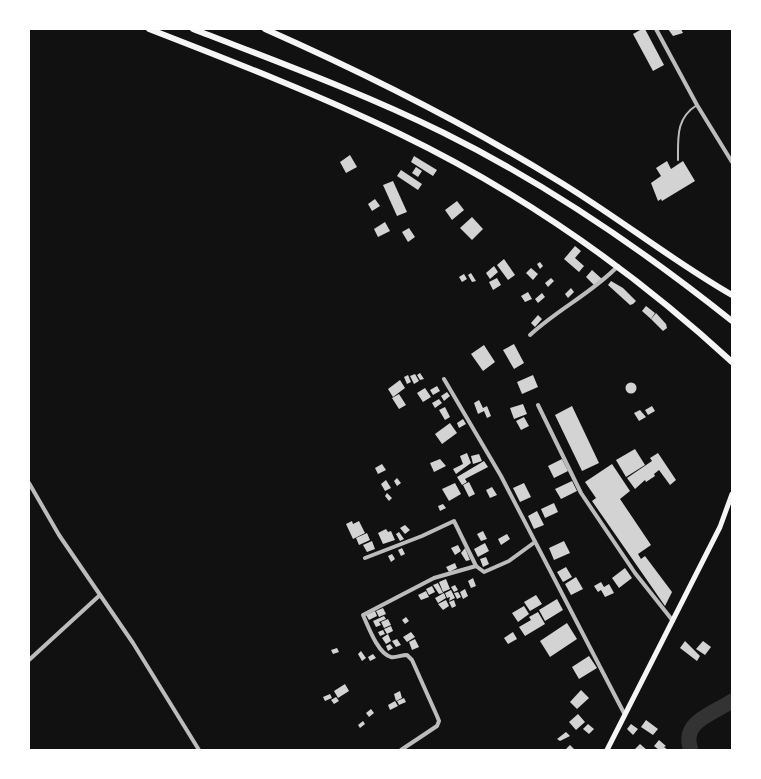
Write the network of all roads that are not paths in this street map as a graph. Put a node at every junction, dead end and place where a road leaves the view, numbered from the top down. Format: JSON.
{"nodes":[{"id":1,"x":150,"y":29,"type":"edge"},
{"id":2,"x":193,"y":29,"type":"edge"},
{"id":3,"x":265,"y":29,"type":"edge"},
{"id":4,"x":656,"y":29,"type":"edge"},
{"id":5,"x":697,"y":105,"type":"junction"},
{"id":6,"x":678,"y":160,"type":"dead end"},
{"id":7,"x":732,"y":162,"type":"edge"},
{"id":8,"x":618,"y":266,"type":"junction"},
{"id":9,"x":732,"y":295,"type":"edge"},
{"id":10,"x":732,"y":321,"type":"edge"},
{"id":11,"x":530,"y":335,"type":"dead end"},
{"id":12,"x":732,"y":362,"type":"edge"},
{"id":13,"x":444,"y":379,"type":"dead end"},
{"id":14,"x":538,"y":405,"type":"dead end"},
{"id":15,"x":29,"y":483,"type":"edge"},
{"id":16,"x":732,"y":494,"type":"edge"},
{"id":17,"x":535,"y":542,"type":"junction"},
{"id":18,"x":365,"y":558,"type":"dead end"},
{"id":19,"x":476,"y":566,"type":"junction"},
{"id":20,"x":100,"y":595,"type":"junction"},
{"id":21,"x":673,"y":620,"type":"junction"},
{"id":22,"x":29,"y":660,"type":"edge"},
{"id":23,"x":625,"y":715,"type":"junction"},
{"id":24,"x":199,"y":750,"type":"edge"},
{"id":25,"x":401,"y":750,"type":"edge"},
{"id":26,"x":607,"y":750,"type":"edge"}],
"edges":[{"from":1,"to":8,"type":"highway"},
{"from":2,"to":10,"type":"highway"},
{"from":3,"to":9,"type":"highway"},
{"from":4,"to":5,"type":"street"},
{"from":5,"to":6,"type":"lane"},
{"from":5,"to":7,"type":"street"},
{"from":8,"to":11,"type":"street"},
{"from":8,"to":12,"type":"highway"},
{"from":13,"to":17,"type":"street"},
{"from":14,"to":21,"type":"street"},
{"from":15,"to":20,"type":"street"},
{"from":16,"to":21,"type":"main road"},
{"from":17,"to":19,"type":"street"},
{"from":17,"to":23,"type":"street"},
{"from":18,"to":19,"type":"street"},
{"from":19,"to":25,"type":"street"},
{"from":20,"to":22,"type":"street"},
{"from":20,"to":24,"type":"street"},
{"from":21,"to":23,"type":"main road"},
{"from":23,"to":26,"type":"main road"}]}
